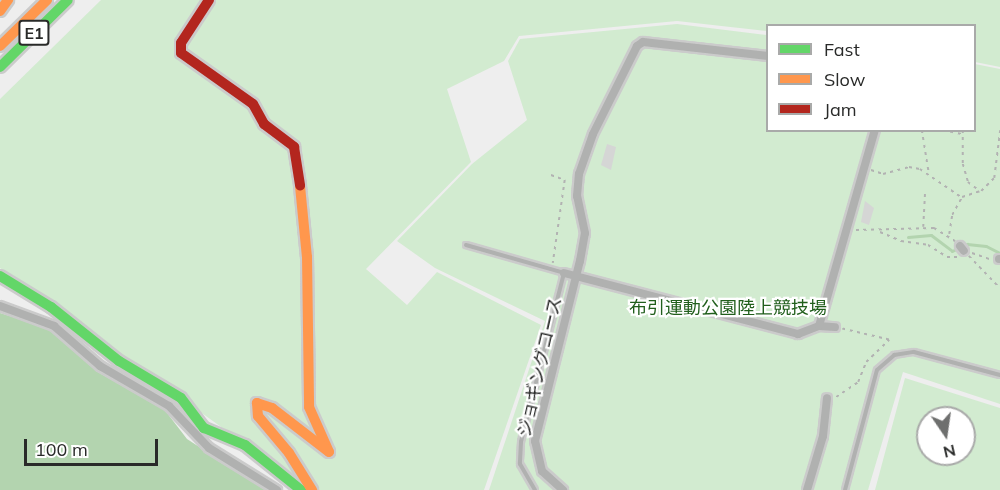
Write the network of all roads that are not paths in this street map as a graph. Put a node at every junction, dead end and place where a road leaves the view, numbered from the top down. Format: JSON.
{"nodes":[{"id":1,"x":9,"y":0,"type":"edge"},
{"id":2,"x":47,"y":0,"type":"edge"},
{"id":3,"x":68,"y":0,"type":"edge"},
{"id":4,"x":209,"y":0,"type":"edge"},
{"id":5,"x":0,"y":10,"type":"edge"},
{"id":6,"x":0,"y":46,"type":"edge"},
{"id":7,"x":766,"y":56,"type":"edge"},
{"id":8,"x":0,"y":67,"type":"edge"},
{"id":9,"x":875,"y":132,"type":"edge"},
{"id":10,"x":466,"y":245,"type":"dead end"},
{"id":11,"x":564,"y":273,"type":"junction"},
{"id":12,"x":0,"y":276,"type":"edge"},
{"id":13,"x":576,"y":277,"type":"junction"},
{"id":14,"x":0,"y":306,"type":"edge"},
{"id":15,"x":819,"y":326,"type":"junction"},
{"id":16,"x":835,"y":327,"type":"road end"},
{"id":17,"x":1000,"y":375,"type":"edge"},
{"id":18,"x":827,"y":398,"type":"road end"},
{"id":19,"x":277,"y":490,"type":"edge"},
{"id":20,"x":301,"y":490,"type":"edge"},
{"id":21,"x":312,"y":490,"type":"edge"},
{"id":22,"x":535,"y":490,"type":"edge"},
{"id":23,"x":563,"y":490,"type":"edge"},
{"id":24,"x":807,"y":490,"type":"edge"},
{"id":25,"x":845,"y":490,"type":"edge"}],
"edges":[{"from":1,"to":5,"type":"main road"},
{"from":2,"to":6,"type":"main road","number":"E1"},
{"from":3,"to":8,"type":"main road","number":"E1"},
{"from":4,"to":21,"type":"main road"},
{"from":7,"to":13,"type":"street","name":"ジョギングコース"},
{"from":9,"to":15,"type":"street"},
{"from":10,"to":11,"type":"lane"},
{"from":11,"to":13,"type":"street","name":"ジョギングコース"},
{"from":11,"to":22,"type":"lane"},
{"from":12,"to":20,"type":"main road"},
{"from":13,"to":15,"type":"street","name":"ジョギングコース"},
{"from":13,"to":23,"type":"street","name":"ジョギングコース"},
{"from":14,"to":19,"type":"street"},
{"from":15,"to":16,"type":"street","name":"ジョギングコース"},
{"from":17,"to":25,"type":"lane"},
{"from":18,"to":24,"type":"street"}]}
